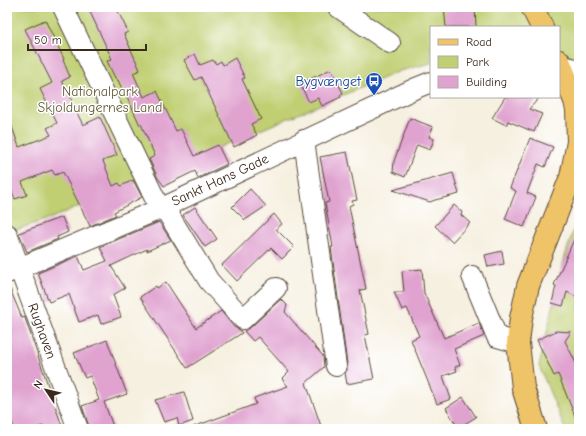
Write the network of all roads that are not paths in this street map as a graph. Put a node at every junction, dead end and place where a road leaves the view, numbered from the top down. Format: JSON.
{"nodes":[{"id":1,"x":63,"y":7,"type":"edge"},
{"id":2,"x":338,"y":7,"type":"edge"},
{"id":3,"x":532,"y":7,"type":"edge"},
{"id":4,"x":542,"y":26,"type":"edge"},
{"id":5,"x":390,"y":43,"type":"dead end"},
{"id":6,"x":565,"y":65,"type":"edge"},
{"id":7,"x":430,"y":82,"type":"edge"},
{"id":8,"x":304,"y":140,"type":"junction"},
{"id":9,"x":162,"y":208,"type":"junction"},
{"id":10,"x":7,"y":234,"type":"edge"},
{"id":11,"x":13,"y":271,"type":"edge"},
{"id":12,"x":472,"y":276,"type":"dead end"},
{"id":13,"x":276,"y":288,"type":"dead end"},
{"id":14,"x":518,"y":343,"type":"junction"},
{"id":15,"x":336,"y":366,"type":"dead end"},
{"id":16,"x":78,"y":429,"type":"edge"},
{"id":17,"x":536,"y":429,"type":"edge"}],
"edges":[{"from":1,"to":9,"type":"street"},
{"from":2,"to":5,"type":"street"},
{"from":3,"to":4,"type":"main road"},
{"from":6,"to":14,"type":"main road"},
{"from":7,"to":8,"type":"street","name":"Sankt Hans Gade"},
{"from":8,"to":9,"type":"street","name":"Sankt Hans Gade"},
{"from":8,"to":15,"type":"street"},
{"from":9,"to":11,"type":"street","name":"Sankt Hans Gade"},
{"from":9,"to":13,"type":"street"},
{"from":10,"to":11,"type":"street","name":"Rughaven"},
{"from":11,"to":16,"type":"street","name":"Rughaven"},
{"from":12,"to":14,"type":"street"},
{"from":14,"to":17,"type":"main road"}]}
